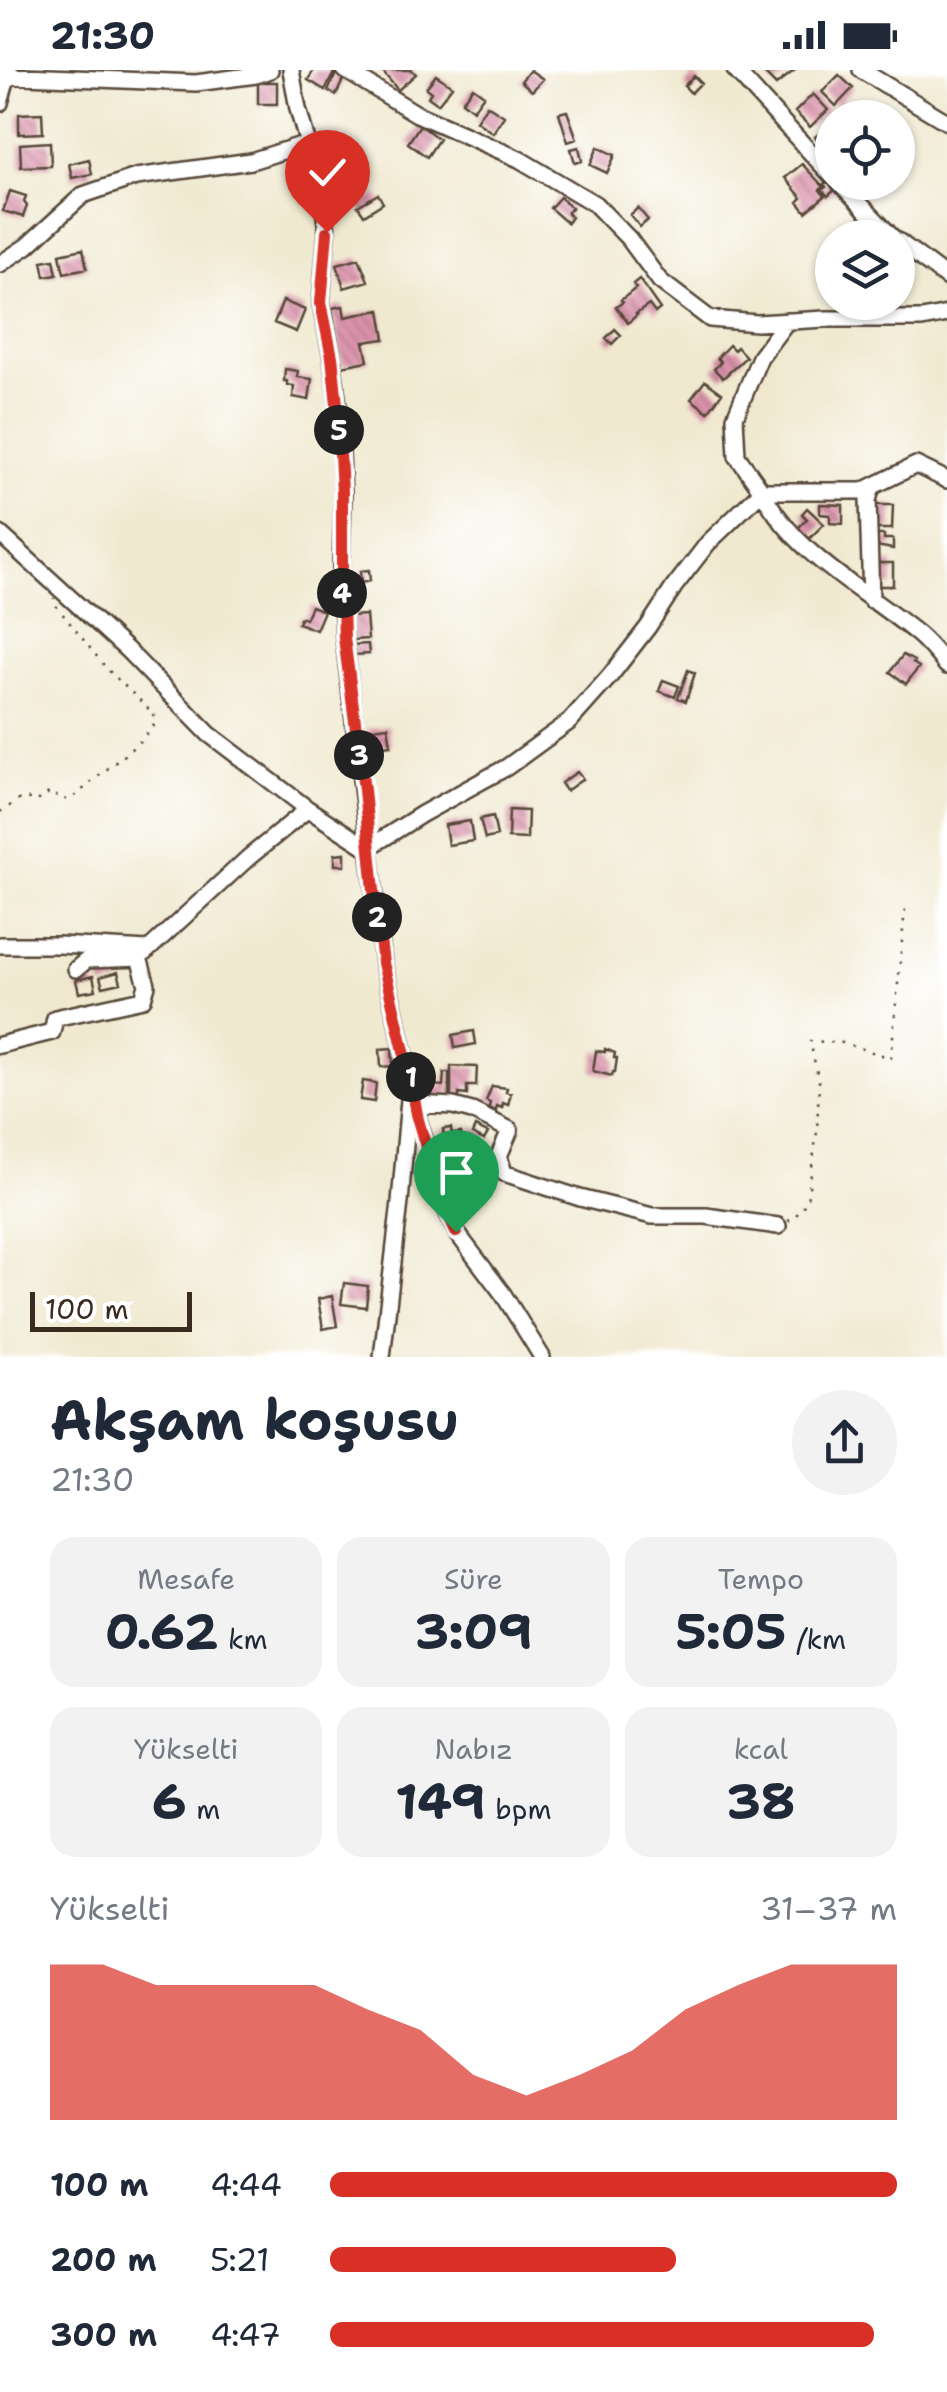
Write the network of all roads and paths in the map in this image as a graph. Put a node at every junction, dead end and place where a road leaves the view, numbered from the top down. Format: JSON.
{"nodes":[{"id":1,"x":270,"y":70,"type":"edge"},
{"id":2,"x":291,"y":70,"type":"edge"},
{"id":3,"x":345,"y":70,"type":"edge"},
{"id":4,"x":735,"y":70,"type":"edge"},
{"id":5,"x":861,"y":70,"type":"edge"},
{"id":6,"x":5,"y":73,"type":"edge"},
{"id":7,"x":0,"y":102,"type":"edge"},
{"id":8,"x":947,"y":122,"type":"edge"},
{"id":9,"x":308,"y":143,"type":"junction"},
{"id":10,"x":815,"y":157,"type":"edge"},
{"id":11,"x":857,"y":200,"type":"edge"},
{"id":12,"x":876,"y":220,"type":"edge"},
{"id":13,"x":915,"y":254,"type":"edge"},
{"id":14,"x":0,"y":264,"type":"edge"},
{"id":15,"x":947,"y":278,"type":"edge"},
{"id":16,"x":947,"y":314,"type":"edge"},
{"id":17,"x":786,"y":321,"type":"junction"},
{"id":18,"x":947,"y":480,"type":"edge"},
{"id":19,"x":872,"y":486,"type":"junction"},
{"id":20,"x":762,"y":490,"type":"junction"},
{"id":21,"x":0,"y":534,"type":"edge"},
{"id":22,"x":59,"y":588,"type":"junction"},
{"id":23,"x":871,"y":600,"type":"junction"},
{"id":24,"x":947,"y":666,"type":"edge"},
{"id":25,"x":308,"y":809,"type":"junction"},
{"id":26,"x":0,"y":812,"type":"edge"},
{"id":27,"x":368,"y":848,"type":"junction"},
{"id":28,"x":905,"y":909,"type":"dead end"},
{"id":29,"x":0,"y":946,"type":"edge"},
{"id":30,"x":143,"y":954,"type":"junction"},
{"id":31,"x":76,"y":969,"type":"dead end"},
{"id":32,"x":0,"y":1044,"type":"edge"},
{"id":33,"x":410,"y":1076,"type":"junction"},
{"id":34,"x":415,"y":1104,"type":"junction"},
{"id":35,"x":778,"y":1226,"type":"joint"},
{"id":36,"x":382,"y":1357,"type":"edge"},
{"id":37,"x":542,"y":1357,"type":"edge"}],
"edges":[{"from":1,"to":6,"type":"street"},
{"from":2,"to":9,"type":"street"},
{"from":3,"to":17,"type":"street"},
{"from":4,"to":10,"type":"street"},
{"from":5,"to":8,"type":"street"},
{"from":6,"to":7,"type":"street"},
{"from":9,"to":14,"type":"street"},
{"from":9,"to":27,"type":"street"},
{"from":11,"to":12,"type":"street"},
{"from":13,"to":15,"type":"street"},
{"from":16,"to":17,"type":"street"},
{"from":17,"to":20,"type":"street"},
{"from":18,"to":19,"type":"street"},
{"from":19,"to":20,"type":"street"},
{"from":19,"to":23,"type":"street"},
{"from":20,"to":23,"type":"street"},
{"from":20,"to":27,"type":"street"},
{"from":21,"to":22,"type":"street"},
{"from":22,"to":25,"type":"street"},
{"from":22,"to":26,"type":"path"},
{"from":23,"to":24,"type":"street"},
{"from":25,"to":27,"type":"street"},
{"from":25,"to":30,"type":"street"},
{"from":27,"to":33,"type":"street"},
{"from":28,"to":35,"type":"path"},
{"from":29,"to":30,"type":"street"},
{"from":30,"to":31,"type":"street"},
{"from":30,"to":32,"type":"street"},
{"from":33,"to":34,"type":"street"},
{"from":33,"to":36,"type":"street"},
{"from":34,"to":35,"type":"street"},
{"from":34,"to":37,"type":"street"}]}
